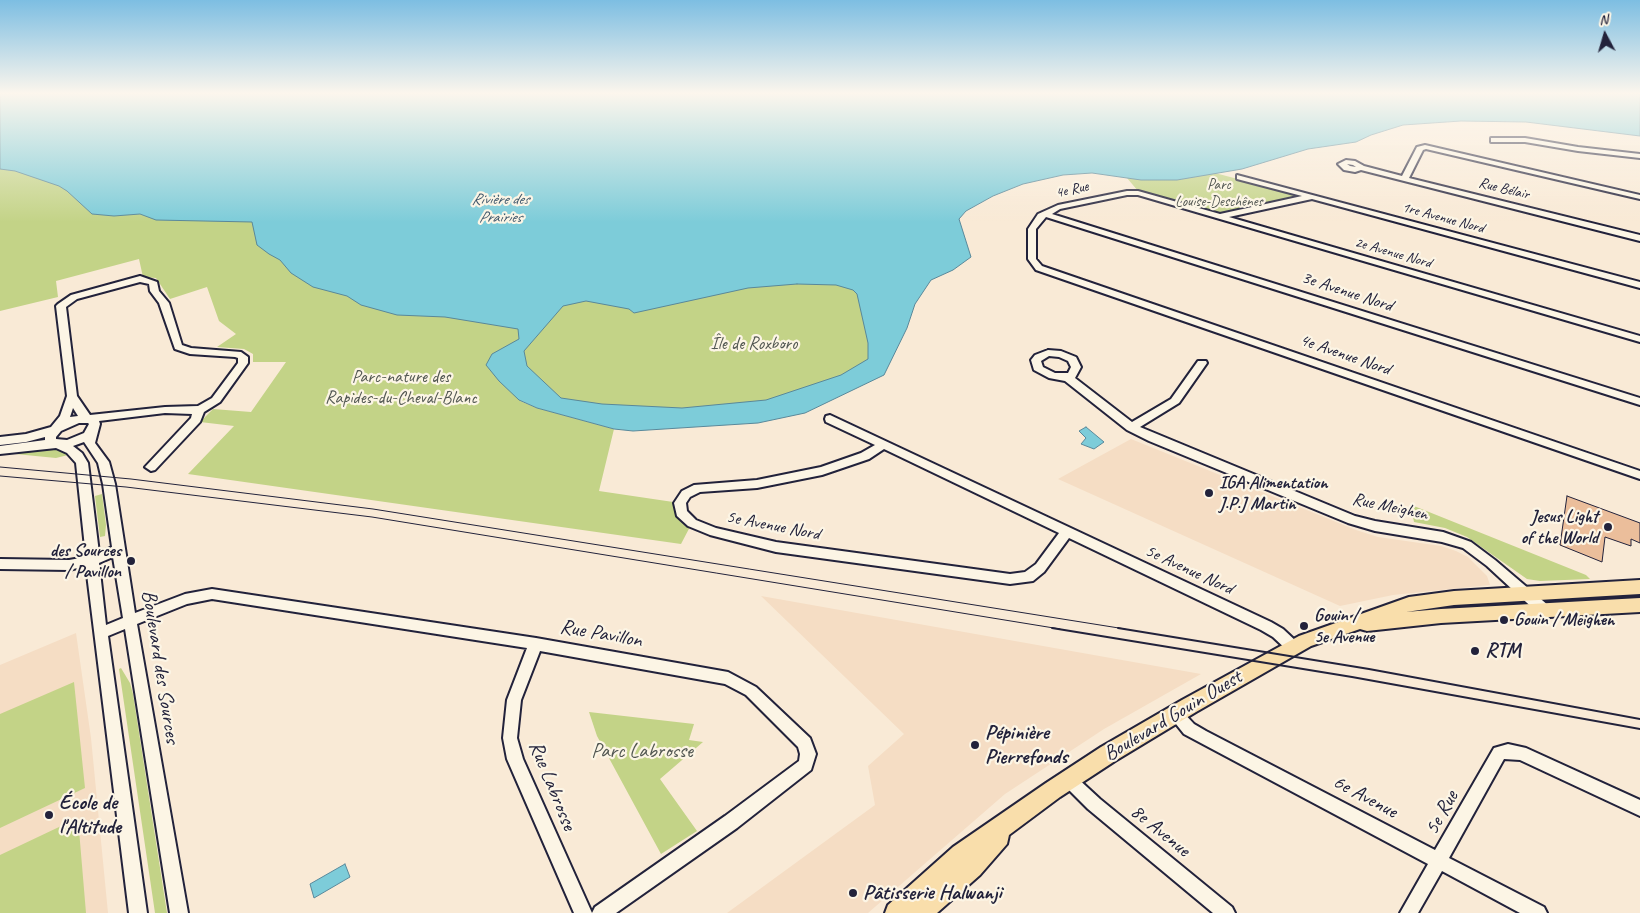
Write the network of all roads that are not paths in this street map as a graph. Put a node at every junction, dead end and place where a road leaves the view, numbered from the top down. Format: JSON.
{"nodes":[{"id":1,"x":1494,"y":140,"type":"dead end"},
{"id":2,"x":1640,"y":156,"type":"edge"},
{"id":3,"x":1360,"y":168,"type":"dead end"},
{"id":4,"x":1240,"y":177,"type":"dead end"},
{"id":5,"x":1404,"y":179,"type":"junction"},
{"id":6,"x":1138,"y":193,"type":"joint"},
{"id":7,"x":1311,"y":197,"type":"junction"},
{"id":8,"x":1640,"y":197,"type":"edge"},
{"id":9,"x":1044,"y":214,"type":"junction"},
{"id":10,"x":1220,"y":217,"type":"junction"},
{"id":11,"x":1640,"y":238,"type":"edge"},
{"id":12,"x":1039,"y":268,"type":"joint"},
{"id":13,"x":1640,"y":285,"type":"edge"},
{"id":14,"x":1640,"y":339,"type":"edge"},
{"id":15,"x":1202,"y":363,"type":"dead end"},
{"id":16,"x":1068,"y":378,"type":"dead end"},
{"id":17,"x":72,"y":396,"type":"junction"},
{"id":18,"x":1640,"y":402,"type":"edge"},
{"id":19,"x":199,"y":410,"type":"junction"},
{"id":20,"x":150,"y":412,"type":"junction"},
{"id":21,"x":88,"y":419,"type":"junction"},
{"id":22,"x":830,"y":419,"type":"dead end"},
{"id":23,"x":1131,"y":427,"type":"junction"},
{"id":24,"x":57,"y":428,"type":"junction"},
{"id":25,"x":92,"y":433,"type":"junction"},
{"id":26,"x":0,"y":441,"type":"edge"},
{"id":27,"x":57,"y":444,"type":"junction"},
{"id":28,"x":883,"y":445,"type":"junction"},
{"id":29,"x":0,"y":450,"type":"edge"},
{"id":30,"x":151,"y":467,"type":"dead end"},
{"id":31,"x":1640,"y":475,"type":"edge"},
{"id":32,"x":1066,"y":532,"type":"junction"},
{"id":33,"x":118,"y":550,"type":"junction"},
{"id":34,"x":93,"y":560,"type":"junction"},
{"id":35,"x":0,"y":564,"type":"edge"},
{"id":36,"x":1640,"y":587,"type":"edge"},
{"id":37,"x":1526,"y":593,"type":"junction"},
{"id":38,"x":1640,"y":605,"type":"edge"},
{"id":39,"x":1544,"y":610,"type":"junction"},
{"id":40,"x":131,"y":622,"type":"junction"},
{"id":41,"x":1340,"y":627,"type":"junction"},
{"id":42,"x":101,"y":634,"type":"junction"},
{"id":43,"x":536,"y":644,"type":"junction"},
{"id":44,"x":1293,"y":647,"type":"junction"},
{"id":45,"x":1175,"y":714,"type":"junction"},
{"id":46,"x":1069,"y":780,"type":"junction"},
{"id":47,"x":1640,"y":808,"type":"edge"},
{"id":48,"x":1013,"y":820,"type":"junction"},
{"id":49,"x":1440,"y":861,"type":"junction"},
{"id":50,"x":138,"y":913,"type":"edge"},
{"id":51,"x":179,"y":913,"type":"edge"},
{"id":52,"x":582,"y":913,"type":"edge"},
{"id":53,"x":601,"y":913,"type":"edge"},
{"id":54,"x":896,"y":913,"type":"edge"},
{"id":55,"x":920,"y":913,"type":"edge"},
{"id":56,"x":1226,"y":913,"type":"edge"},
{"id":57,"x":1409,"y":913,"type":"edge"},
{"id":58,"x":1538,"y":913,"type":"edge"}],
"edges":[{"from":1,"to":2,"type":"street"},
{"from":3,"to":5,"type":"street","name":"Rue Bélair"},
{"from":4,"to":7,"type":"street","name":"1re Avenue Nord"},
{"from":5,"to":8,"type":"street"},
{"from":5,"to":11,"type":"street","name":"Rue Bélair"},
{"from":6,"to":9,"type":"street","name":"4e Rue"},
{"from":6,"to":10,"type":"street","name":"2e Avenue Nord"},
{"from":7,"to":10,"type":"street"},
{"from":7,"to":13,"type":"street","name":"1re Avenue Nord"},
{"from":9,"to":12,"type":"street","name":"4e Rue"},
{"from":9,"to":18,"type":"street","name":"3e Avenue Nord"},
{"from":10,"to":14,"type":"street","name":"2e Avenue Nord"},
{"from":12,"to":31,"type":"street","name":"4e Avenue Nord"},
{"from":15,"to":23,"type":"street"},
{"from":16,"to":23,"type":"street","name":"Rue Meighen"},
{"from":17,"to":19,"type":"street"},
{"from":17,"to":21,"type":"street"},
{"from":17,"to":24,"type":"street"},
{"from":19,"to":20,"type":"street"},
{"from":19,"to":30,"type":"street"},
{"from":20,"to":21,"type":"street"},
{"from":20,"to":25,"type":"street"},
{"from":21,"to":24,"type":"street"},
{"from":21,"to":25,"type":"street","name":"Boulevard des Sources"},
{"from":22,"to":28,"type":"street","name":"5e Avenue Nord"},
{"from":23,"to":37,"type":"street","name":"Rue Meighen"},
{"from":24,"to":26,"type":"street"},
{"from":24,"to":27,"type":"street"},
{"from":25,"to":27,"type":"street"},
{"from":25,"to":33,"type":"street","name":"Boulevard des Sources"},
{"from":27,"to":29,"type":"street"},
{"from":27,"to":34,"type":"street"},
{"from":28,"to":32,"type":"street","name":"5e Avenue Nord"},
{"from":28,"to":32,"type":"street","name":"5e Avenue Nord"},
{"from":32,"to":44,"type":"street","name":"5e Avenue Nord"},
{"from":33,"to":34,"type":"street"},
{"from":33,"to":40,"type":"street","name":"Boulevard des Sources"},
{"from":34,"to":35,"type":"street"},
{"from":34,"to":42,"type":"street"},
{"from":36,"to":37,"type":"main road","name":"Boulevard Gouin Ouest"},
{"from":37,"to":39,"type":"street","name":"Rue Meighen"},
{"from":37,"to":41,"type":"main road","name":"Boulevard Gouin Ouest"},
{"from":38,"to":39,"type":"main road","name":"Boulevard Gouin Ouest"},
{"from":39,"to":41,"type":"main road","name":"Boulevard Gouin Ouest"},
{"from":40,"to":42,"type":"street","name":"Rue Pavillon"},
{"from":40,"to":43,"type":"street","name":"Rue Pavillon"},
{"from":40,"to":51,"type":"street","name":"Boulevard des Sources"},
{"from":41,"to":44,"type":"main road","name":"Boulevard Gouin Ouest"},
{"from":42,"to":50,"type":"street"},
{"from":43,"to":52,"type":"street","name":"Rue Labrosse"},
{"from":43,"to":53,"type":"street","name":"Rue Pavillon"},
{"from":44,"to":45,"type":"main road","name":"Boulevard Gouin Ouest"},
{"from":45,"to":46,"type":"main road","name":"Boulevard Gouin Ouest"},
{"from":45,"to":49,"type":"street","name":"6e Avenue"},
{"from":46,"to":48,"type":"main road","name":"Boulevard Gouin Ouest"},
{"from":46,"to":56,"type":"street","name":"8e Avenue"},
{"from":47,"to":49,"type":"street","name":"5e Rue"},
{"from":48,"to":54,"type":"main road","name":"Boulevard Gouin Ouest"},
{"from":48,"to":55,"type":"main road","name":"Boulevard Gouin Ouest"},
{"from":49,"to":57,"type":"street","name":"5e Rue"},
{"from":49,"to":58,"type":"street","name":"6e Avenue"}]}
